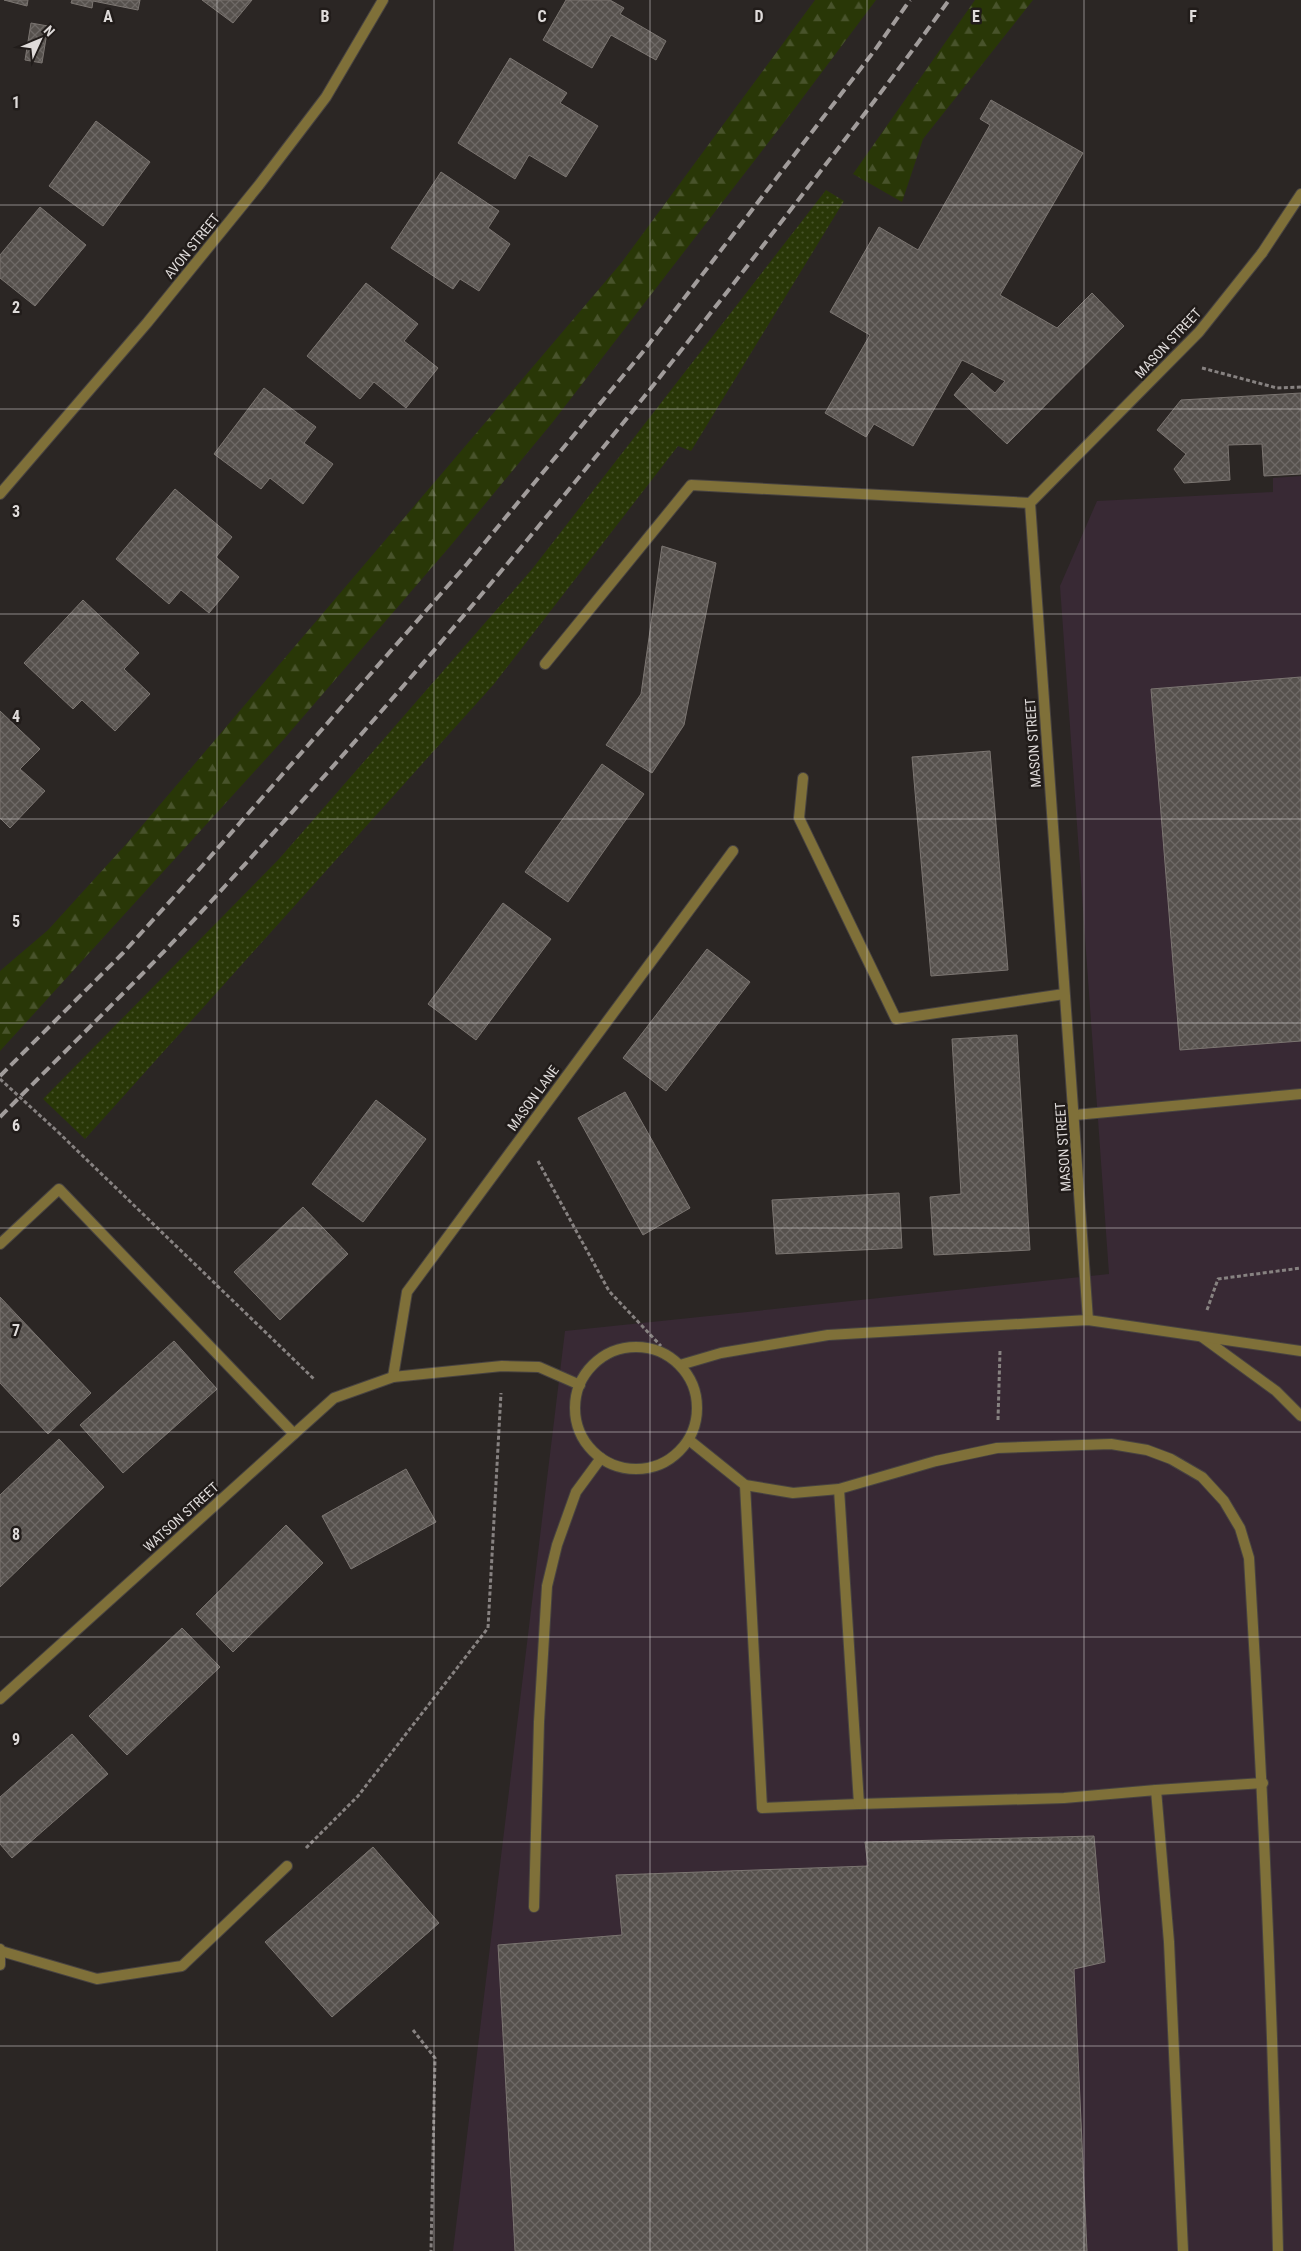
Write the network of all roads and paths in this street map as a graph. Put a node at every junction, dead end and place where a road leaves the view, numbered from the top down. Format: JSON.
{"nodes":[{"id":1,"x":383,"y":0,"type":"edge"},
{"id":2,"x":1301,"y":194,"type":"edge"},
{"id":3,"x":1171,"y":361,"type":"junction"},
{"id":4,"x":1301,"y":387,"type":"edge"},
{"id":5,"x":0,"y":494,"type":"edge"},
{"id":6,"x":1030,"y":503,"type":"junction"},
{"id":7,"x":545,"y":664,"type":"dead end"},
{"id":8,"x":803,"y":778,"type":"dead end"},
{"id":9,"x":733,"y":850,"type":"dead end"},
{"id":10,"x":1064,"y":994,"type":"junction"},
{"id":11,"x":0,"y":1079,"type":"edge"},
{"id":12,"x":1301,"y":1094,"type":"edge"},
{"id":13,"x":1075,"y":1115,"type":"junction"},
{"id":14,"x":524,"y":1134,"type":"junction"},
{"id":15,"x":0,"y":1244,"type":"edge"},
{"id":16,"x":1301,"y":1268,"type":"edge"},
{"id":17,"x":1088,"y":1320,"type":"junction"},
{"id":18,"x":1001,"y":1326,"type":"junction"},
{"id":19,"x":1199,"y":1335,"type":"junction"},
{"id":20,"x":1301,"y":1351,"type":"edge"},
{"id":21,"x":680,"y":1365,"type":"junction"},
{"id":22,"x":502,"y":1366,"type":"junction"},
{"id":23,"x":393,"y":1377,"type":"junction"},
{"id":24,"x":580,"y":1385,"type":"junction"},
{"id":25,"x":334,"y":1398,"type":"junction"},
{"id":26,"x":1301,"y":1416,"type":"edge"},
{"id":27,"x":294,"y":1434,"type":"junction"},
{"id":28,"x":689,"y":1440,"type":"junction"},
{"id":29,"x":997,"y":1448,"type":"junction"},
{"id":30,"x":601,"y":1458,"type":"junction"},
{"id":31,"x":745,"y":1485,"type":"junction"},
{"id":32,"x":839,"y":1489,"type":"junction"},
{"id":33,"x":0,"y":1699,"type":"edge"},
{"id":34,"x":1263,"y":1783,"type":"junction"},
{"id":35,"x":1156,"y":1790,"type":"junction"},
{"id":36,"x":859,"y":1804,"type":"junction"},
{"id":37,"x":287,"y":1866,"type":"joint"},
{"id":38,"x":534,"y":1907,"type":"dead end"},
{"id":39,"x":1,"y":1950,"type":"edge"},
{"id":40,"x":0,"y":1965,"type":"edge"},
{"id":41,"x":414,"y":2030,"type":"dead end"},
{"id":42,"x":431,"y":2251,"type":"edge"},
{"id":43,"x":1183,"y":2251,"type":"edge"},
{"id":44,"x":1278,"y":2251,"type":"edge"}],
"edges":[{"from":1,"to":5,"type":"street","name":"AVON STREET"},
{"from":2,"to":3,"type":"street","name":"MASON STREET"},
{"from":3,"to":4,"type":"path"},
{"from":3,"to":6,"type":"street","name":"MASON STREET"},
{"from":6,"to":7,"type":"street"},
{"from":6,"to":10,"type":"street","name":"MASON STREET"},
{"from":8,"to":10,"type":"street"},
{"from":9,"to":14,"type":"street","name":"MASON LANE"},
{"from":10,"to":13,"type":"street","name":"MASON STREET"},
{"from":11,"to":25,"type":"path","bridge":true},
{"from":12,"to":13,"type":"street"},
{"from":13,"to":17,"type":"street","name":"MASON STREET"},
{"from":14,"to":21,"type":"path"},
{"from":14,"to":23,"type":"street","name":"MASON LANE"},
{"from":15,"to":27,"type":"street"},
{"from":16,"to":19,"type":"path"},
{"from":17,"to":18,"type":"street"},
{"from":17,"to":19,"type":"street"},
{"from":18,"to":21,"type":"street"},
{"from":18,"to":29,"type":"path"},
{"from":19,"to":20,"type":"street"},
{"from":19,"to":26,"type":"street"},
{"from":21,"to":24,"type":"street"},
{"from":21,"to":28,"type":"street"},
{"from":22,"to":23,"type":"street","name":"WATSON STREET"},
{"from":22,"to":24,"type":"street","name":"WATSON STREET"},
{"from":22,"to":37,"type":"path"},
{"from":23,"to":25,"type":"street","name":"WATSON STREET"},
{"from":24,"to":30,"type":"street"},
{"from":25,"to":27,"type":"street","name":"WATSON STREET"},
{"from":27,"to":33,"type":"street","name":"WATSON STREET"},
{"from":28,"to":30,"type":"street"},
{"from":28,"to":31,"type":"street"},
{"from":29,"to":32,"type":"street"},
{"from":29,"to":34,"type":"street"},
{"from":30,"to":38,"type":"street"},
{"from":31,"to":32,"type":"street"},
{"from":31,"to":36,"type":"street"},
{"from":32,"to":36,"type":"street"},
{"from":34,"to":35,"type":"street"},
{"from":34,"to":44,"type":"street"},
{"from":35,"to":36,"type":"street"},
{"from":35,"to":43,"type":"street"},
{"from":37,"to":39,"type":"street"},
{"from":39,"to":40,"type":"street"},
{"from":41,"to":42,"type":"path"}]}
